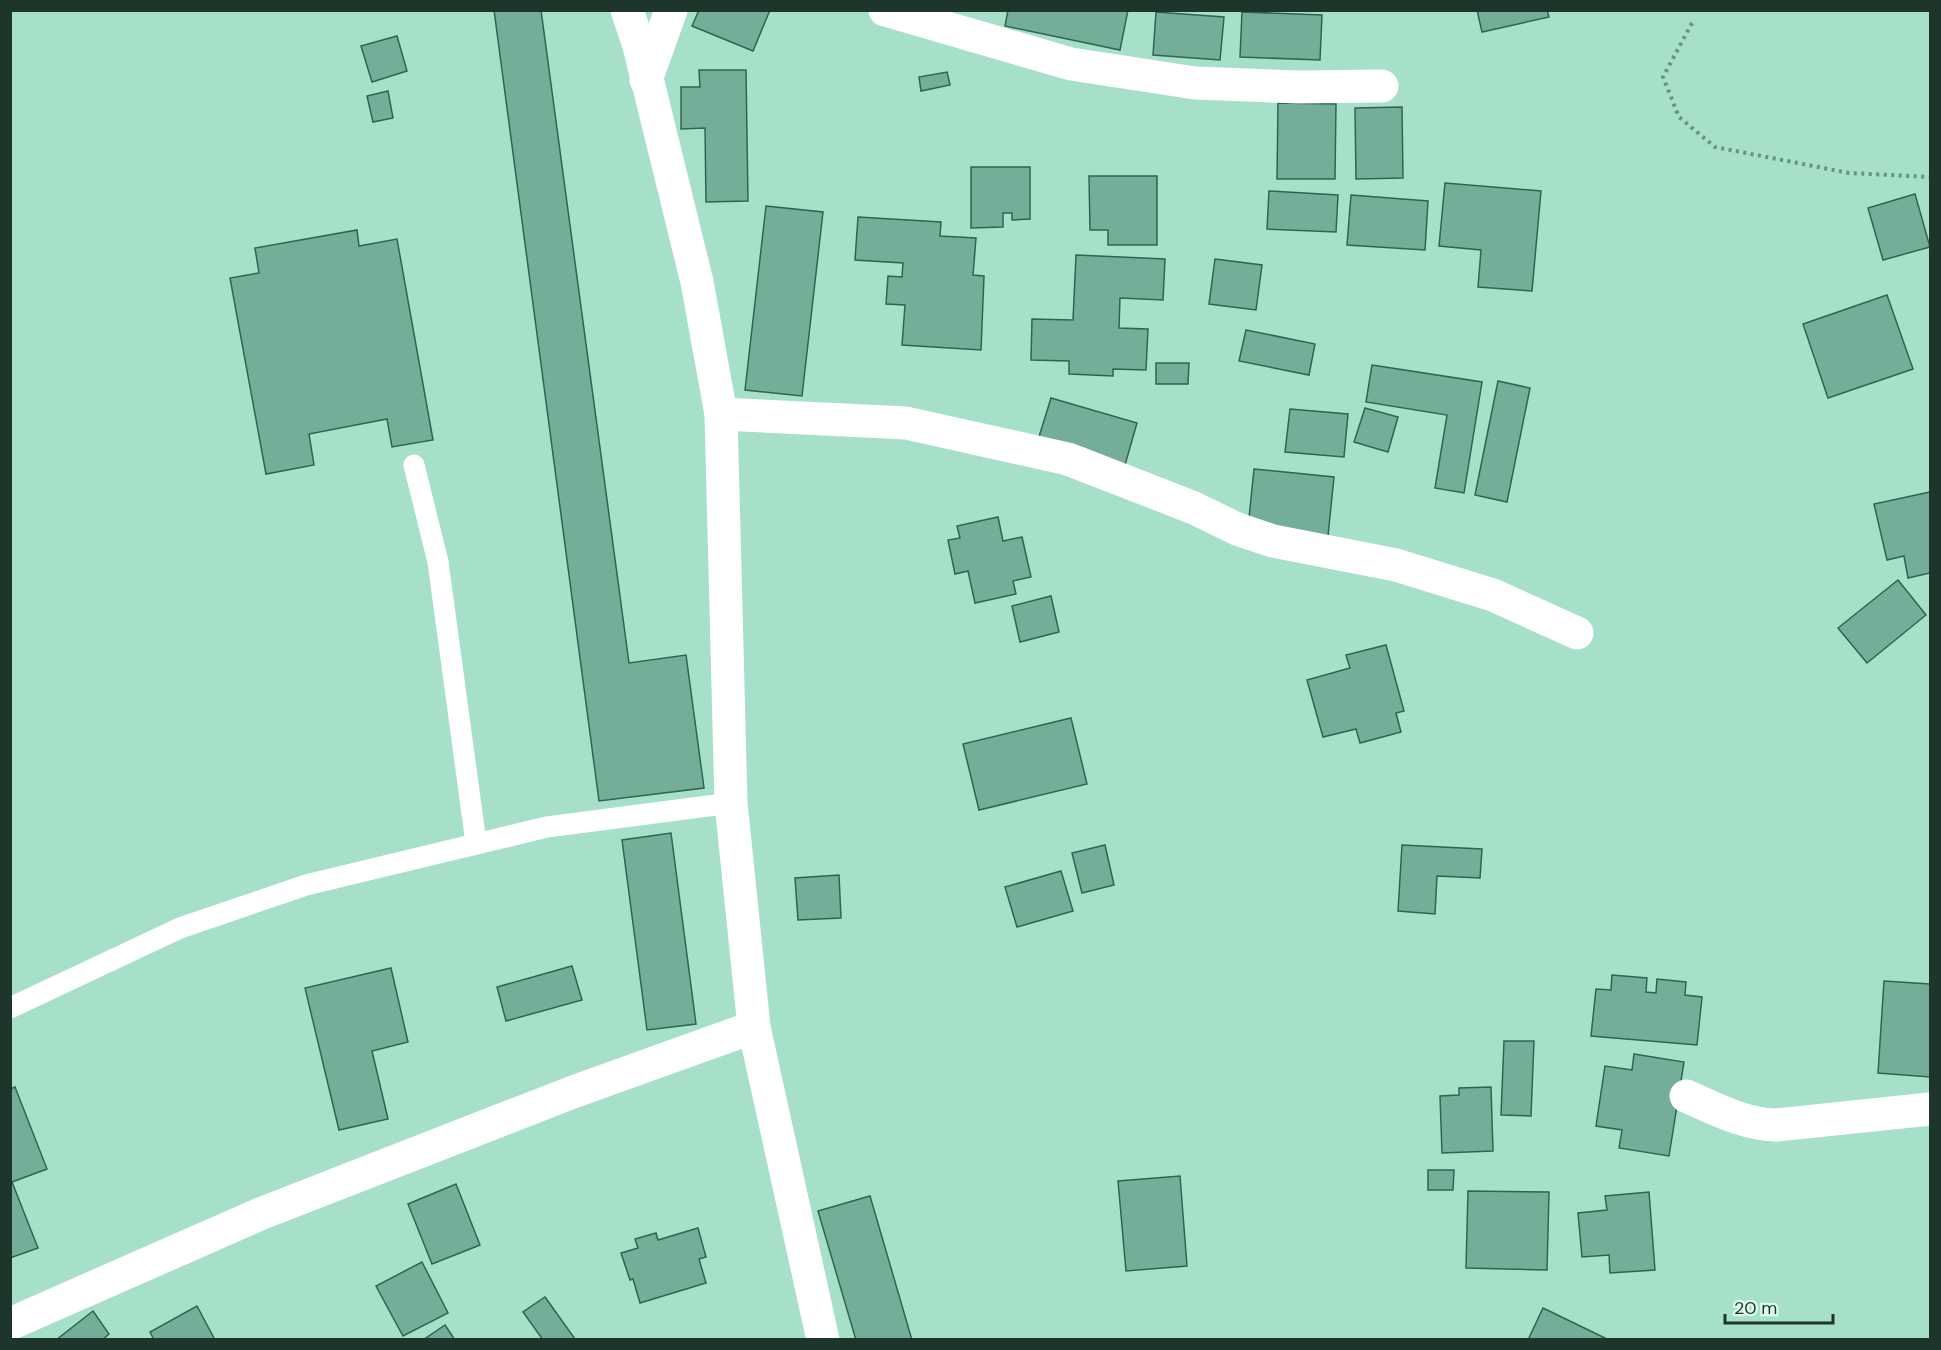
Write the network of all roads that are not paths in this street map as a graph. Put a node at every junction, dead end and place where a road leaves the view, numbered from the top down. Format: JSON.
{"nodes":[{"id":1,"x":627,"y":10,"type":"edge"},
{"id":2,"x":671,"y":10,"type":"edge"},
{"id":3,"x":885,"y":10,"type":"edge"},
{"id":4,"x":646,"y":80,"type":"junction"},
{"id":5,"x":1382,"y":86,"type":"dead end"},
{"id":6,"x":722,"y":414,"type":"junction"},
{"id":7,"x":414,"y":465,"type":"dead end"},
{"id":8,"x":1577,"y":633,"type":"dead end"},
{"id":9,"x":731,"y":803,"type":"junction"},
{"id":10,"x":476,"y":843,"type":"junction"},
{"id":11,"x":10,"y":1008,"type":"edge"},
{"id":12,"x":754,"y":1028,"type":"junction"},
{"id":13,"x":1686,"y":1096,"type":"dead end"},
{"id":14,"x":1930,"y":1109,"type":"edge"},
{"id":15,"x":10,"y":1324,"type":"edge"},
{"id":16,"x":823,"y":1340,"type":"edge"}],
"edges":[{"from":1,"to":4,"type":"street"},
{"from":2,"to":4,"type":"street"},
{"from":3,"to":5,"type":"street"},
{"from":4,"to":6,"type":"street"},
{"from":6,"to":8,"type":"street"},
{"from":6,"to":9,"type":"street"},
{"from":7,"to":10,"type":"lane"},
{"from":9,"to":10,"type":"lane"},
{"from":9,"to":12,"type":"street"},
{"from":10,"to":11,"type":"lane"},
{"from":12,"to":15,"type":"street"},
{"from":12,"to":16,"type":"street"},
{"from":13,"to":14,"type":"street"}]}
